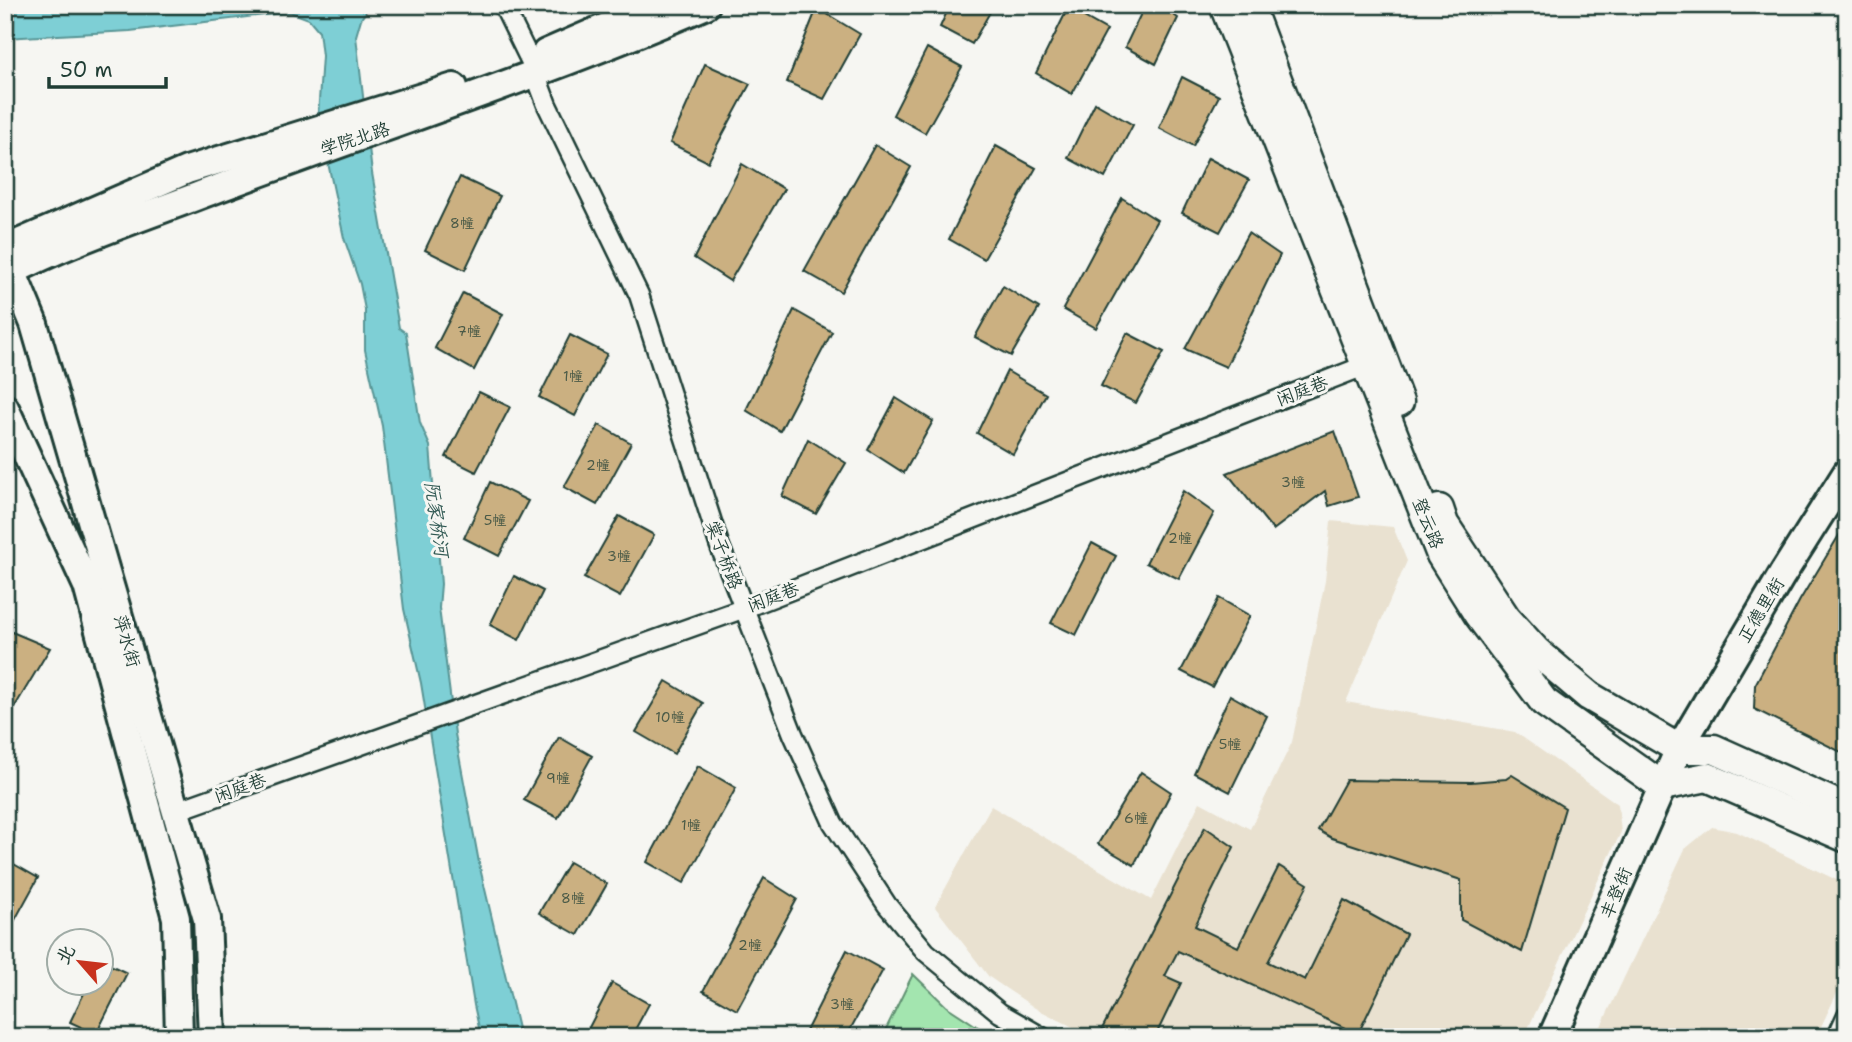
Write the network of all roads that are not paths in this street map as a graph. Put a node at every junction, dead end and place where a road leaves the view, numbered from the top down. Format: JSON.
{"nodes":[{"id":1,"x":503,"y":5,"type":"edge"},
{"id":2,"x":657,"y":5,"type":"edge"},
{"id":3,"x":706,"y":5,"type":"edge"},
{"id":4,"x":1224,"y":5,"type":"edge"},
{"id":5,"x":1249,"y":5,"type":"edge"},
{"id":6,"x":533,"y":67,"type":"junction"},
{"id":7,"x":7,"y":262,"type":"edge"},
{"id":8,"x":1364,"y":366,"type":"junction"},
{"id":9,"x":5,"y":408,"type":"edge"},
{"id":10,"x":1847,"y":472,"type":"edge"},
{"id":11,"x":745,"y":608,"type":"junction"},
{"id":12,"x":1679,"y":749,"type":"junction"},
{"id":13,"x":1662,"y":786,"type":"junction"},
{"id":14,"x":1847,"y":809,"type":"edge"},
{"id":15,"x":176,"y":811,"type":"junction"},
{"id":16,"x":1847,"y":838,"type":"edge"},
{"id":17,"x":1847,"y":1015,"type":"edge"},
{"id":18,"x":179,"y":1037,"type":"edge"},
{"id":19,"x":212,"y":1037,"type":"edge"},
{"id":20,"x":1042,"y":1037,"type":"edge"},
{"id":21,"x":1552,"y":1037,"type":"edge"},
{"id":22,"x":1836,"y":1037,"type":"edge"}],
"edges":[{"from":1,"to":6,"type":"street","name":"棠子桥路"},
{"from":2,"to":6,"type":"main road","name":"学院北路"},
{"from":3,"to":6,"type":"main road","name":"学院北路"},
{"from":4,"to":8,"type":"main road","name":"登云路"},
{"from":5,"to":12,"type":"main road","name":"登云路"},
{"from":6,"to":7,"type":"main road","name":"学院北路"},
{"from":6,"to":11,"type":"street","name":"棠子桥路"},
{"from":7,"to":15,"type":"main road","name":"萍水街"},
{"from":8,"to":11,"type":"street","name":"闲庭巷"},
{"from":8,"to":13,"type":"main road","name":"登云路"},
{"from":9,"to":18,"type":"main road","name":"萍水街"},
{"from":10,"to":12,"type":"main road","name":"正德里街"},
{"from":11,"to":15,"type":"street","name":"闲庭巷"},
{"from":11,"to":20,"type":"street","name":"棠子桥路"},
{"from":12,"to":13,"type":"main road","name":"丰登街"},
{"from":12,"to":14,"type":"main road"},
{"from":13,"to":16,"type":"main road"},
{"from":13,"to":21,"type":"main road","name":"丰登街"},
{"from":15,"to":19,"type":"main road","name":"萍水街"},
{"from":17,"to":22,"type":"street"}]}
